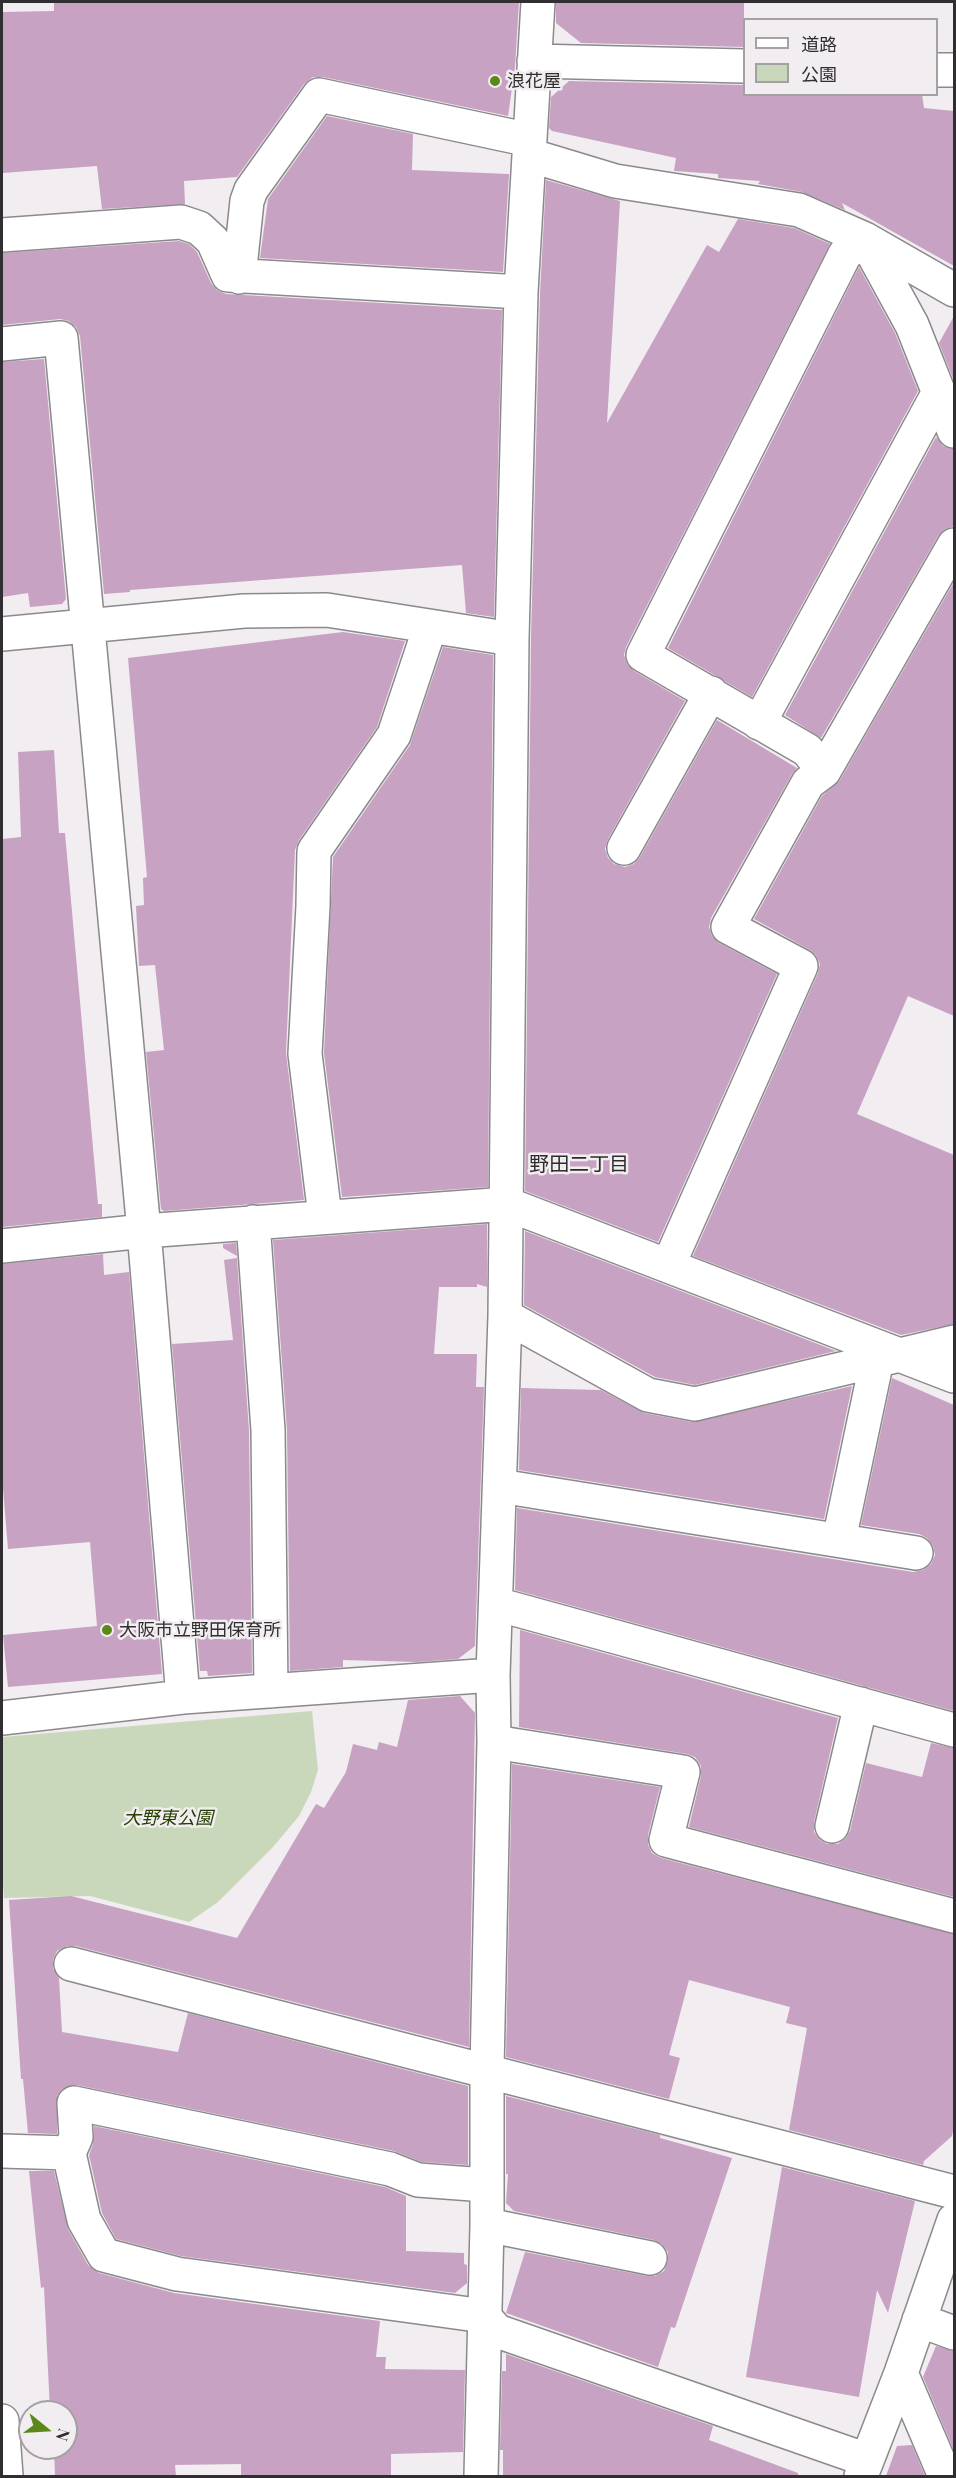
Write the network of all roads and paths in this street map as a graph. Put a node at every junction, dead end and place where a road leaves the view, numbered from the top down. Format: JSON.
{"nodes":[{"id":1,"x":538,"y":2,"type":"edge"},
{"id":2,"x":534,"y":61,"type":"junction"},
{"id":3,"x":743,"y":66,"type":"edge"},
{"id":4,"x":938,"y":70,"type":"edge"},
{"id":5,"x":954,"y":70,"type":"edge"},
{"id":6,"x":529,"y":147,"type":"junction"},
{"id":7,"x":2,"y":235,"type":"edge"},
{"id":8,"x":865,"y":239,"type":"junction"},
{"id":9,"x":239,"y":277,"type":"junction"},
{"id":10,"x":954,"y":290,"type":"edge"},
{"id":11,"x":521,"y":292,"type":"junction"},
{"id":12,"x":2,"y":344,"type":"edge"},
{"id":13,"x":939,"y":392,"type":"junction"},
{"id":14,"x":954,"y":431,"type":"edge"},
{"id":15,"x":954,"y":544,"type":"edge"},
{"id":16,"x":87,"y":626,"type":"junction"},
{"id":17,"x":430,"y":627,"type":"junction"},
{"id":18,"x":2,"y":634,"type":"edge"},
{"id":19,"x":512,"y":639,"type":"junction"},
{"id":20,"x":711,"y":693,"type":"junction"},
{"id":21,"x":759,"y":723,"type":"junction"},
{"id":22,"x":824,"y":771,"type":"junction"},
{"id":23,"x":624,"y":848,"type":"dead end"},
{"id":24,"x":507,"y":1204,"type":"junction"},
{"id":25,"x":325,"y":1216,"type":"junction"},
{"id":26,"x":253,"y":1222,"type":"junction"},
{"id":27,"x":144,"y":1231,"type":"junction"},
{"id":28,"x":2,"y":1246,"type":"edge"},
{"id":29,"x":668,"y":1266,"type":"junction"},
{"id":30,"x":506,"y":1316,"type":"junction"},
{"id":31,"x":954,"y":1342,"type":"edge"},
{"id":32,"x":887,"y":1357,"type":"junction"},
{"id":33,"x":954,"y":1376,"type":"edge"},
{"id":34,"x":500,"y":1486,"type":"junction"},
{"id":35,"x":839,"y":1540,"type":"junction"},
{"id":36,"x":916,"y":1553,"type":"dead end"},
{"id":37,"x":496,"y":1604,"type":"junction"},
{"id":38,"x":493,"y":1675,"type":"junction"},
{"id":39,"x":271,"y":1691,"type":"junction"},
{"id":40,"x":183,"y":1697,"type":"junction"},
{"id":41,"x":861,"y":1704,"type":"junction"},
{"id":42,"x":2,"y":1718,"type":"edge"},
{"id":43,"x":954,"y":1730,"type":"edge"},
{"id":44,"x":494,"y":1742,"type":"junction"},
{"id":45,"x":832,"y":1826,"type":"dead end"},
{"id":46,"x":954,"y":1916,"type":"edge"},
{"id":47,"x":71,"y":1964,"type":"dead end"},
{"id":48,"x":487,"y":2069,"type":"junction"},
{"id":49,"x":2,"y":2151,"type":"edge"},
{"id":50,"x":69,"y":2153,"type":"junction"},
{"id":51,"x":486,"y":2185,"type":"junction"},
{"id":52,"x":954,"y":2192,"type":"edge"},
{"id":53,"x":954,"y":2220,"type":"edge"},
{"id":54,"x":487,"y":2225,"type":"junction"},
{"id":55,"x":650,"y":2258,"type":"dead end"},
{"id":56,"x":484,"y":2316,"type":"junction"},
{"id":57,"x":919,"y":2320,"type":"junction"},
{"id":58,"x":954,"y":2333,"type":"edge"},
{"id":59,"x":901,"y":2373,"type":"junction"},
{"id":60,"x":2,"y":2421,"type":"edge"},
{"id":61,"x":864,"y":2468,"type":"edge"},
{"id":62,"x":6,"y":2476,"type":"edge"},
{"id":63,"x":481,"y":2476,"type":"edge"},
{"id":64,"x":945,"y":2476,"type":"edge"}],
"edges":[{"from":1,"to":2,"type":"street"},
{"from":2,"to":3,"type":"street"},
{"from":2,"to":6,"type":"street"},
{"from":4,"to":5,"type":"street"},
{"from":6,"to":8,"type":"street"},
{"from":6,"to":9,"type":"street"},
{"from":6,"to":11,"type":"street"},
{"from":7,"to":9,"type":"street"},
{"from":8,"to":10,"type":"street"},
{"from":8,"to":13,"type":"street"},
{"from":8,"to":20,"type":"street"},
{"from":9,"to":11,"type":"street"},
{"from":11,"to":19,"type":"street"},
{"from":12,"to":16,"type":"street"},
{"from":13,"to":14,"type":"street"},
{"from":13,"to":21,"type":"street"},
{"from":15,"to":22,"type":"street"},
{"from":16,"to":17,"type":"street"},
{"from":16,"to":18,"type":"street"},
{"from":16,"to":27,"type":"street"},
{"from":17,"to":19,"type":"street"},
{"from":17,"to":25,"type":"street"},
{"from":19,"to":24,"type":"street"},
{"from":20,"to":21,"type":"street"},
{"from":20,"to":23,"type":"street"},
{"from":21,"to":22,"type":"street"},
{"from":22,"to":29,"type":"street"},
{"from":24,"to":25,"type":"street"},
{"from":24,"to":29,"type":"street"},
{"from":24,"to":30,"type":"street"},
{"from":25,"to":26,"type":"street"},
{"from":26,"to":27,"type":"street"},
{"from":26,"to":39,"type":"street"},
{"from":27,"to":28,"type":"street"},
{"from":27,"to":40,"type":"street"},
{"from":29,"to":32,"type":"street"},
{"from":30,"to":32,"type":"street"},
{"from":30,"to":34,"type":"street"},
{"from":31,"to":32,"type":"street"},
{"from":32,"to":33,"type":"street"},
{"from":32,"to":35,"type":"street"},
{"from":34,"to":35,"type":"street"},
{"from":34,"to":37,"type":"street"},
{"from":35,"to":36,"type":"street"},
{"from":37,"to":38,"type":"street"},
{"from":37,"to":41,"type":"street"},
{"from":38,"to":39,"type":"street"},
{"from":38,"to":44,"type":"street"},
{"from":39,"to":40,"type":"street"},
{"from":40,"to":42,"type":"street"},
{"from":41,"to":43,"type":"street"},
{"from":41,"to":45,"type":"street"},
{"from":44,"to":46,"type":"street"},
{"from":44,"to":48,"type":"street"},
{"from":47,"to":48,"type":"street"},
{"from":48,"to":51,"type":"street"},
{"from":48,"to":52,"type":"street"},
{"from":49,"to":50,"type":"street"},
{"from":50,"to":51,"type":"street"},
{"from":50,"to":56,"type":"street"},
{"from":51,"to":54,"type":"street"},
{"from":53,"to":57,"type":"street"},
{"from":54,"to":55,"type":"street"},
{"from":54,"to":56,"type":"street"},
{"from":56,"to":61,"type":"street"},
{"from":56,"to":63,"type":"street"},
{"from":57,"to":58,"type":"street"},
{"from":57,"to":59,"type":"street"},
{"from":59,"to":61,"type":"street"},
{"from":59,"to":64,"type":"street"},
{"from":60,"to":62,"type":"street"}]}
